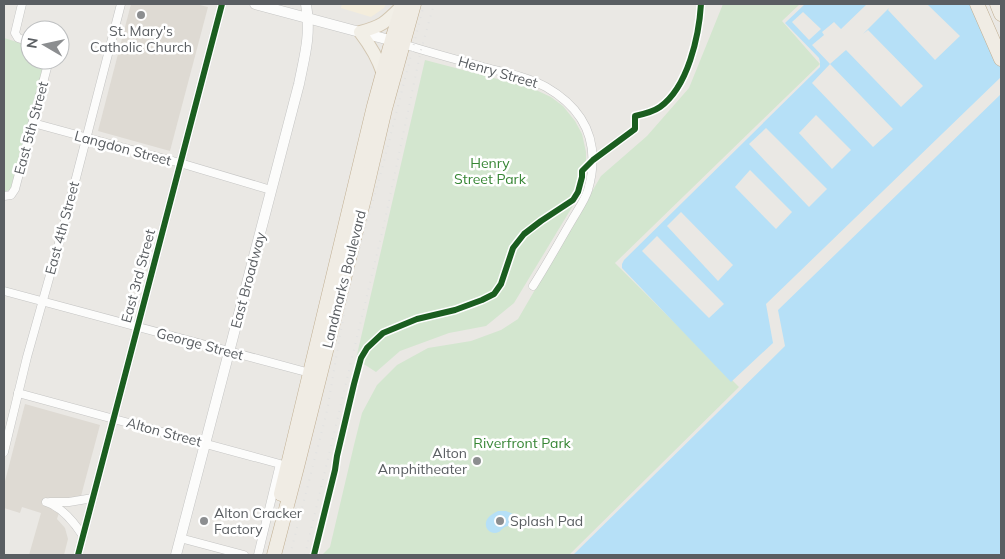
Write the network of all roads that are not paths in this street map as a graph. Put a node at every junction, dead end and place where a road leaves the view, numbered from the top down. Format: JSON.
{"nodes":[{"id":1,"x":22,"y":4,"type":"edge"},
{"id":2,"x":121,"y":4,"type":"edge"},
{"id":3,"x":222,"y":4,"type":"edge"},
{"id":4,"x":255,"y":4,"type":"edge"},
{"id":5,"x":306,"y":4,"type":"edge"},
{"id":6,"x":977,"y":4,"type":"edge"},
{"id":7,"x":997,"y":4,"type":"edge"},
{"id":8,"x":407,"y":5,"type":"edge"},
{"id":9,"x":1001,"y":14,"type":"edge"},
{"id":10,"x":308,"y":18,"type":"junction"},
{"id":11,"x":360,"y":32,"type":"junction"},
{"id":12,"x":20,"y":39,"type":"edge"},
{"id":13,"x":397,"y":42,"type":"junction"},
{"id":14,"x":1001,"y":59,"type":"edge"},
{"id":15,"x":46,"y":70,"type":"edge"},
{"id":16,"x":383,"y":74,"type":"junction"},
{"id":17,"x":33,"y":123,"type":"junction"},
{"id":18,"x":86,"y":138,"type":"junction"},
{"id":19,"x":180,"y":163,"type":"junction"},
{"id":20,"x":272,"y":190,"type":"junction"},
{"id":21,"x":7,"y":195,"type":"edge"},
{"id":22,"x":533,"y":286,"type":"dead end"},
{"id":23,"x":4,"y":291,"type":"edge"},
{"id":24,"x":42,"y":302,"type":"junction"},
{"id":25,"x":138,"y":327,"type":"junction"},
{"id":26,"x":229,"y":352,"type":"junction"},
{"id":27,"x":310,"y":373,"type":"junction"},
{"id":28,"x":18,"y":394,"type":"junction"},
{"id":29,"x":114,"y":418,"type":"junction"},
{"id":30,"x":205,"y":444,"type":"junction"},
{"id":31,"x":4,"y":447,"type":"edge"},
{"id":32,"x":92,"y":498,"type":"junction"},
{"id":33,"x":83,"y":536,"type":"junction"},
{"id":34,"x":180,"y":538,"type":"junction"},
{"id":35,"x":78,"y":555,"type":"edge"},
{"id":36,"x":176,"y":555,"type":"edge"},
{"id":37,"x":244,"y":555,"type":"edge"},
{"id":38,"x":258,"y":555,"type":"edge"},
{"id":39,"x":266,"y":555,"type":"edge"},
{"id":40,"x":274,"y":555,"type":"edge"}],
"edges":[{"from":1,"to":12,"type":"street"},
{"from":2,"to":18,"type":"street","name":"East 4th Street"},
{"from":3,"to":19,"type":"street","name":"East 3rd Street"},
{"from":4,"to":10,"type":"street","name":"Henry Street"},
{"from":5,"to":10,"type":"street","name":"East Broadway"},
{"from":6,"to":14,"type":"highway"},
{"from":7,"to":9,"type":"highway"},
{"from":8,"to":11,"type":"main road"},
{"from":8,"to":13,"type":"highway","name":"Landmarks Boulevard"},
{"from":10,"to":11,"type":"street","name":"Henry Street"},
{"from":10,"to":20,"type":"street","name":"East Broadway"},
{"from":11,"to":13,"type":"street","name":"Henry Street"},
{"from":11,"to":16,"type":"main road"},
{"from":13,"to":16,"type":"highway","name":"Landmarks Boulevard"},
{"from":13,"to":22,"type":"street","name":"Henry Street"},
{"from":13,"to":40,"type":"highway","name":"Landmarks Boulevard"},
{"from":15,"to":17,"type":"street","name":"East 5th Street"},
{"from":16,"to":27,"type":"highway","name":"Landmarks Boulevard"},
{"from":17,"to":18,"type":"street","name":"Langdon Street"},
{"from":17,"to":21,"type":"street","name":"East 5th Street"},
{"from":18,"to":19,"type":"street","name":"Langdon Street"},
{"from":18,"to":24,"type":"street","name":"East 4th Street"},
{"from":19,"to":20,"type":"street","name":"Langdon Street"},
{"from":19,"to":25,"type":"street","name":"East 3rd Street"},
{"from":20,"to":26,"type":"street","name":"East Broadway"},
{"from":23,"to":24,"type":"street","name":"George Street"},
{"from":24,"to":25,"type":"street","name":"George Street"},
{"from":24,"to":28,"type":"street","name":"East 4th Street"},
{"from":25,"to":26,"type":"street","name":"George Street"},
{"from":25,"to":29,"type":"street","name":"East 3rd Street"},
{"from":26,"to":27,"type":"street","name":"George Street"},
{"from":26,"to":30,"type":"street","name":"East Broadway"},
{"from":27,"to":39,"type":"highway","name":"Landmarks Boulevard"},
{"from":28,"to":29,"type":"street","name":"Alton Street"},
{"from":28,"to":31,"type":"street","name":"East 4th Street"},
{"from":29,"to":30,"type":"street","name":"Alton Street"},
{"from":29,"to":32,"type":"street","name":"East 3rd Street"},
{"from":30,"to":34,"type":"street","name":"East Broadway"},
{"from":30,"to":38,"type":"street","name":"Alton Street"},
{"from":32,"to":33,"type":"street","name":"East 3rd Street"},
{"from":32,"to":33,"type":"street"},
{"from":33,"to":35,"type":"street","name":"East 3rd Street"},
{"from":34,"to":36,"type":"street","name":"East Broadway"},
{"from":34,"to":37,"type":"street"}]}
